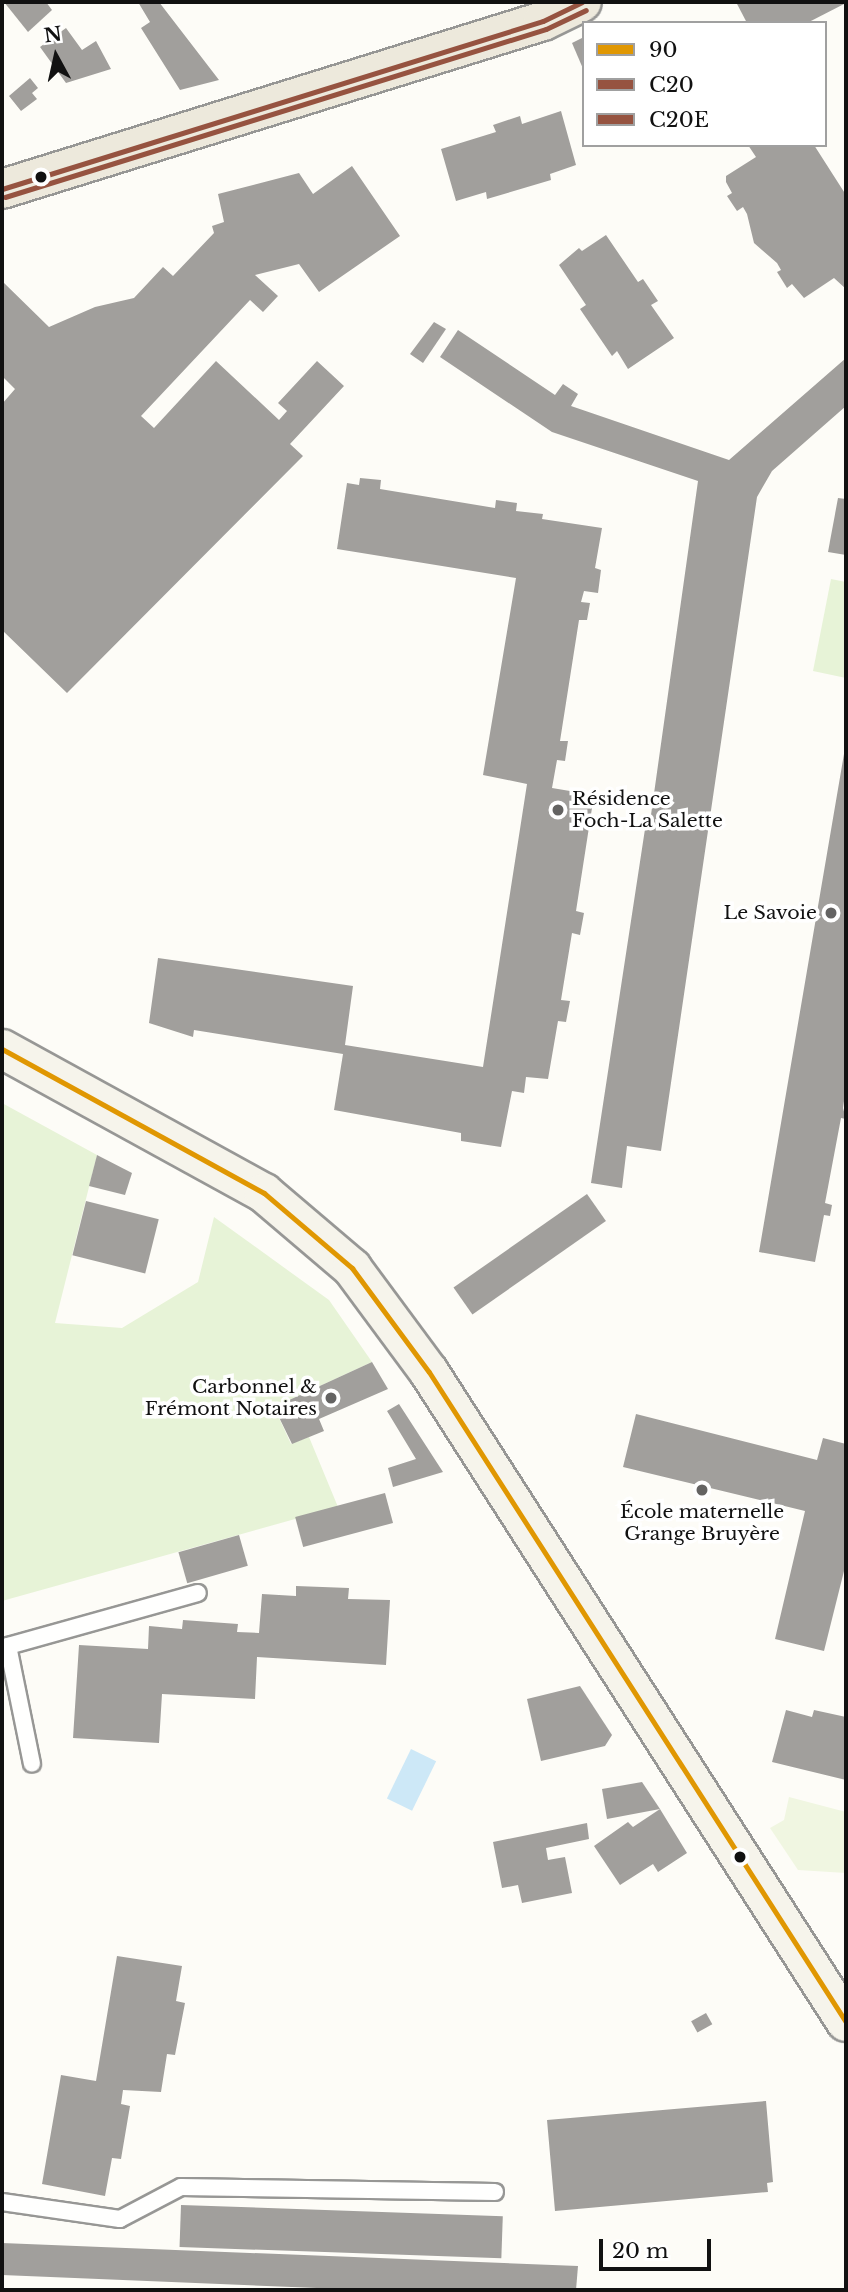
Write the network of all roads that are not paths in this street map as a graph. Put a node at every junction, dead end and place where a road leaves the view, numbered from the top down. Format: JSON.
{"nodes":[{"id":1,"x":582,"y":2,"type":"edge"},
{"id":2,"x":2,"y":189,"type":"edge"},
{"id":3,"x":2,"y":1049,"type":"edge"},
{"id":4,"x":198,"y":1593,"type":"dead end"},
{"id":5,"x":5,"y":1647,"type":"edge"},
{"id":6,"x":32,"y":1764,"type":"dead end"},
{"id":7,"x":846,"y":2022,"type":"edge"},
{"id":8,"x":495,"y":2192,"type":"dead end"},
{"id":9,"x":2,"y":2202,"type":"edge"}],
"edges":[{"from":1,"to":2,"type":"main road"},
{"from":3,"to":7,"type":"main road"},
{"from":4,"to":5,"type":"lane"},
{"from":5,"to":6,"type":"lane"},
{"from":8,"to":9,"type":"lane"}]}
